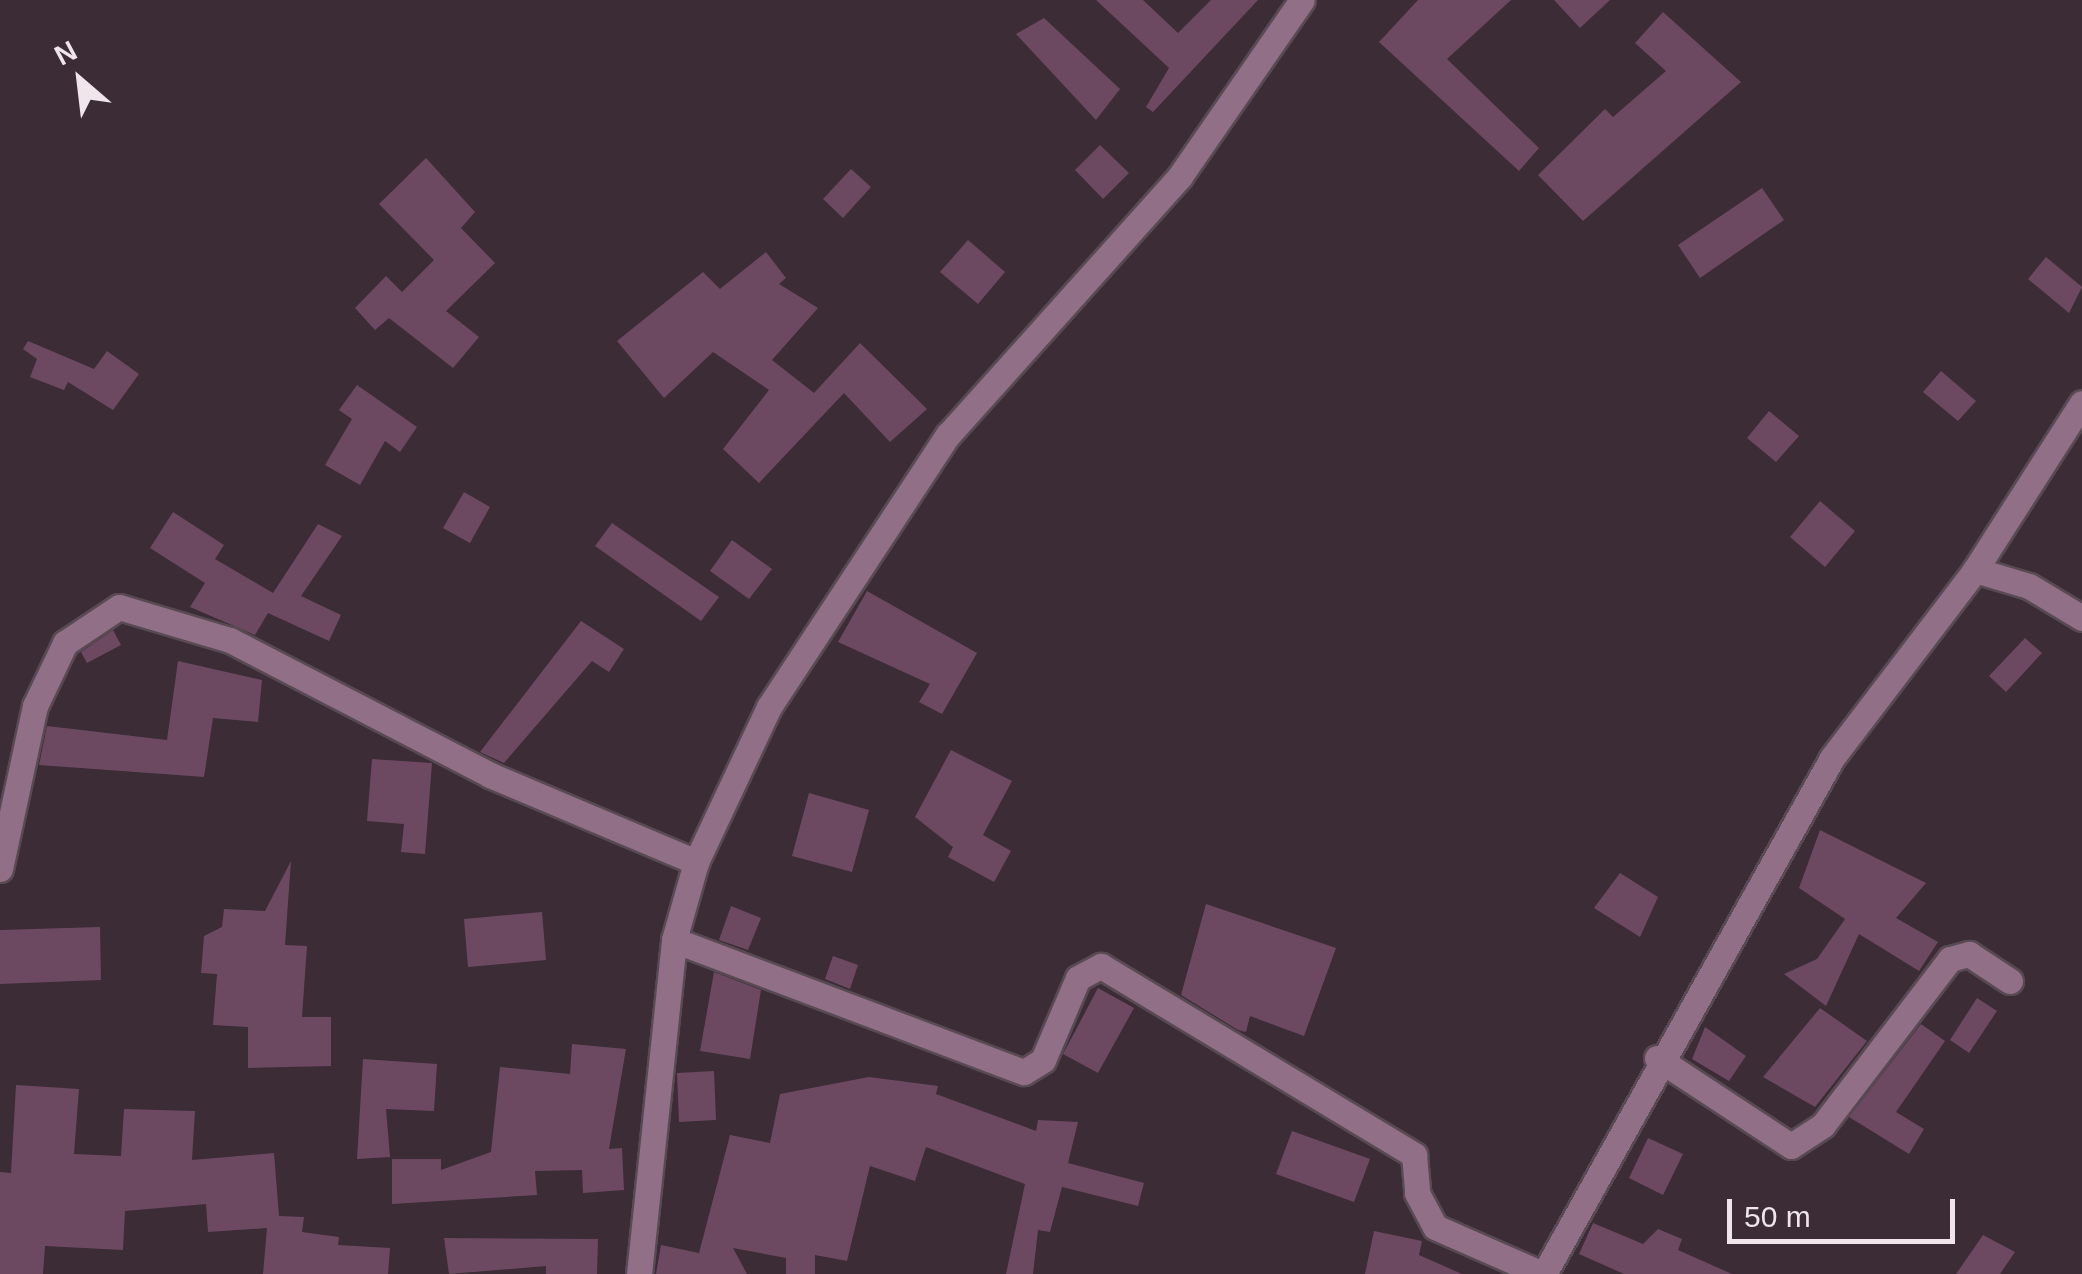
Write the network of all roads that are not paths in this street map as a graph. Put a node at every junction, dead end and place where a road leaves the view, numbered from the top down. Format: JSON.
{"nodes":[{"id":1,"x":1302,"y":0,"type":"edge"},
{"id":2,"x":2082,"y":403,"type":"edge"},
{"id":3,"x":1974,"y":570,"type":"junction"},
{"id":4,"x":2082,"y":618,"type":"edge"},
{"id":5,"x":696,"y":862,"type":"junction"},
{"id":6,"x":0,"y":870,"type":"edge"},
{"id":7,"x":674,"y":940,"type":"junction"},
{"id":8,"x":2010,"y":981,"type":"dead end"},
{"id":9,"x":1658,"y":1058,"type":"junction"},
{"id":10,"x":639,"y":1274,"type":"edge"},
{"id":11,"x":1543,"y":1274,"type":"edge"}],
"edges":[{"from":1,"to":5,"type":"street"},
{"from":2,"to":3,"type":"street"},
{"from":3,"to":4,"type":"street"},
{"from":3,"to":9,"type":"street"},
{"from":5,"to":6,"type":"street"},
{"from":5,"to":7,"type":"street"},
{"from":7,"to":10,"type":"street"},
{"from":7,"to":11,"type":"street"},
{"from":8,"to":9,"type":"street"},
{"from":9,"to":11,"type":"street"}]}
